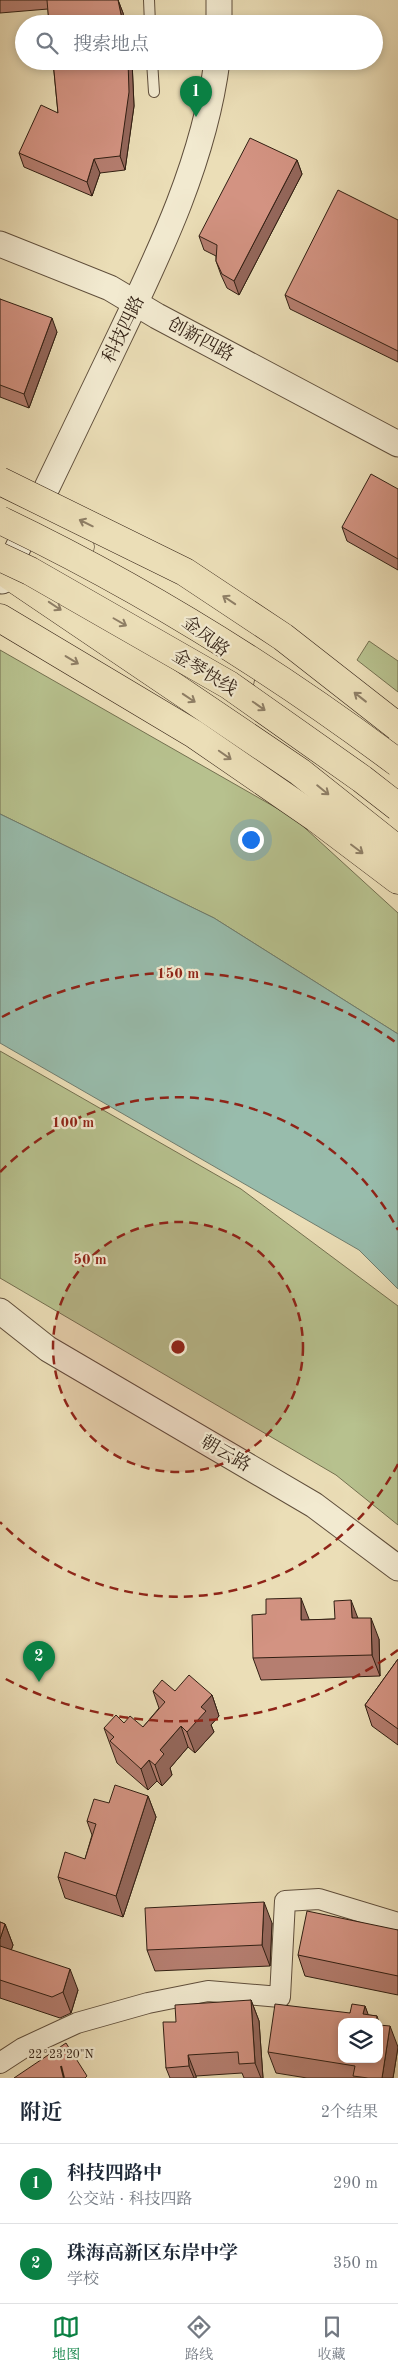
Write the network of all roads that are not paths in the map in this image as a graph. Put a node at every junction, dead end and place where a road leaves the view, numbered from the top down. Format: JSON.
{"nodes":[{"id":1,"x":149,"y":0,"type":"edge"},
{"id":2,"x":219,"y":0,"type":"edge"},
{"id":3,"x":150,"y":15,"type":"edge"},
{"id":4,"x":219,"y":15,"type":"edge"},
{"id":5,"x":153,"y":70,"type":"edge"},
{"id":6,"x":216,"y":70,"type":"edge"},
{"id":7,"x":154,"y":92,"type":"dead end"},
{"id":8,"x":0,"y":244,"type":"edge"},
{"id":9,"x":135,"y":304,"type":"junction"},
{"id":10,"x":398,"y":444,"type":"edge"},
{"id":11,"x":0,"y":481,"type":"edge"},
{"id":12,"x":0,"y":504,"type":"edge"},
{"id":13,"x":32,"y":519,"type":"junction"},
{"id":14,"x":0,"y":520,"type":"edge"},
{"id":15,"x":2,"y":571,"type":"edge"},
{"id":16,"x":0,"y":618,"type":"edge"},
{"id":17,"x":398,"y":727,"type":"edge"},
{"id":18,"x":398,"y":763,"type":"edge"},
{"id":19,"x":398,"y":787,"type":"edge"},
{"id":20,"x":398,"y":807,"type":"edge"},
{"id":21,"x":398,"y":850,"type":"edge"},
{"id":22,"x":398,"y":880,"type":"edge"},
{"id":23,"x":0,"y":1311,"type":"edge"},
{"id":24,"x":0,"y":1329,"type":"edge"},
{"id":25,"x":48,"y":1349,"type":"junction"},
{"id":26,"x":398,"y":1568,"type":"edge"},
{"id":27,"x":398,"y":1923,"type":"edge"},
{"id":28,"x":0,"y":2063,"type":"edge"}],
"edges":[{"from":1,"to":3,"type":"lane"},
{"from":2,"to":4,"type":"street"},
{"from":5,"to":7,"type":"lane"},
{"from":6,"to":9,"type":"street","name":"科技四路"},
{"from":8,"to":9,"type":"street","name":"创新四路"},
{"from":9,"to":10,"type":"street","name":"创新四路"},
{"from":9,"to":13,"type":"street","name":"科技四路"},
{"from":17,"to":11,"type":"main road","one_way":true,"bridge":true},
{"from":12,"to":13,"type":"main road","name":"金凤路"},
{"from":13,"to":15,"type":"street","name":"科技四路"},
{"from":13,"to":19,"type":"main road","name":"金凤路"},
{"from":14,"to":18,"type":"main road","name":"金琴快线","bridge":true},
{"from":15,"to":20,"type":"main road","name":"金琴快线","one_way":true,"bridge":true},
{"from":15,"to":21,"type":"main road","one_way":true},
{"from":16,"to":22,"type":"main road","one_way":true},
{"from":23,"to":25,"type":"street","name":"朝云路"},
{"from":24,"to":25,"type":"street","name":"朝云路"},
{"from":25,"to":26,"type":"street","name":"朝云路"},
{"from":27,"to":28,"type":"street"}]}
